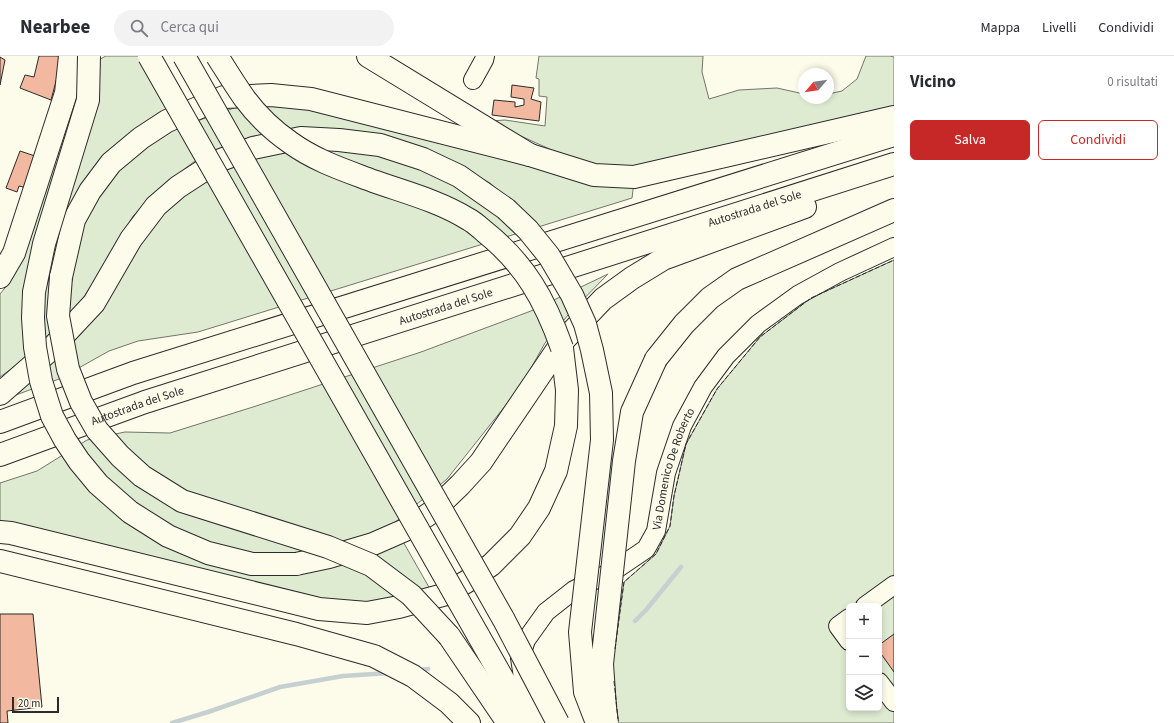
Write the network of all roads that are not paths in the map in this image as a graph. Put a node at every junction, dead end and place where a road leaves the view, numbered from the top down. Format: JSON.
{"nodes":[{"id":1,"x":70,"y":56,"type":"edge"},
{"id":2,"x":89,"y":56,"type":"edge"},
{"id":3,"x":149,"y":56,"type":"edge"},
{"id":4,"x":184,"y":56,"type":"edge"},
{"id":5,"x":217,"y":56,"type":"edge"},
{"id":6,"x":368,"y":56,"type":"edge"},
{"id":7,"x":485,"y":56,"type":"edge"},
{"id":8,"x":473,"y":80,"type":"dead end"},
{"id":9,"x":894,"y":117,"type":"edge"},
{"id":10,"x":894,"y":135,"type":"edge"},
{"id":11,"x":530,"y":155,"type":"junction"},
{"id":12,"x":894,"y":166,"type":"edge"},
{"id":13,"x":894,"y":210,"type":"edge"},
{"id":14,"x":894,"y":248,"type":"edge"},
{"id":15,"x":0,"y":277,"type":"edge"},
{"id":16,"x":0,"y":394,"type":"edge"},
{"id":17,"x":0,"y":422,"type":"edge"},
{"id":18,"x":0,"y":455,"type":"edge"},
{"id":19,"x":0,"y":532,"type":"edge"},
{"id":20,"x":0,"y":561,"type":"edge"},
{"id":21,"x":894,"y":585,"type":"edge"},
{"id":22,"x":869,"y":603,"type":"edge"},
{"id":23,"x":846,"y":620,"type":"edge"},
{"id":24,"x":846,"y":637,"type":"edge"},
{"id":25,"x":882,"y":686,"type":"edge"},
{"id":26,"x":894,"y":702,"type":"edge"},
{"id":27,"x":469,"y":723,"type":"edge"},
{"id":28,"x":508,"y":723,"type":"edge"},
{"id":29,"x":528,"y":723,"type":"edge"},
{"id":30,"x":545,"y":723,"type":"edge"},
{"id":31,"x":558,"y":723,"type":"edge"},
{"id":32,"x":597,"y":723,"type":"edge"},
{"id":33,"x":607,"y":723,"type":"edge"}],
"edges":[{"from":1,"to":15,"type":"highway"},
{"from":2,"to":12,"type":"highway","bridge":true},
{"from":3,"to":29,"type":"highway","bridge":true},
{"from":4,"to":31,"type":"highway","bridge":true},
{"from":5,"to":19,"type":"highway","bridge":true},
{"from":6,"to":11,"type":"highway"},
{"from":7,"to":8,"type":"street"},
{"from":9,"to":11,"type":"highway"},
{"from":10,"to":17,"type":"highway"},
{"from":11,"to":28,"type":"highway","bridge":true},
{"from":12,"to":18,"type":"highway","name":"Autostrada del Sole"},
{"from":13,"to":33,"type":"highway","bridge":true},
{"from":14,"to":30,"type":"street","name":"Via Domenico De Roberto"},
{"from":16,"to":32,"type":"highway","bridge":true},
{"from":20,"to":27,"type":"highway"},
{"from":21,"to":22,"type":"street"},
{"from":23,"to":24,"type":"street"},
{"from":25,"to":26,"type":"street"}]}
